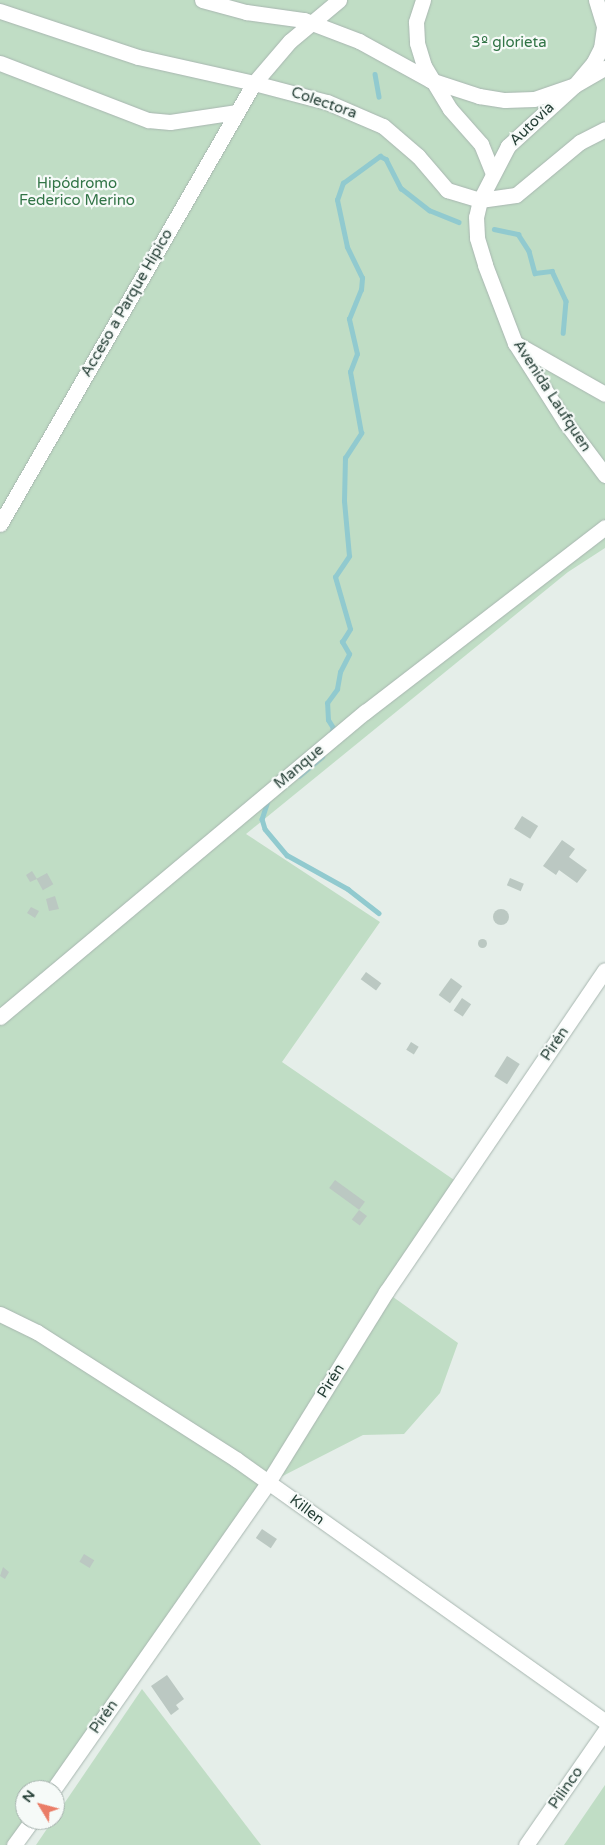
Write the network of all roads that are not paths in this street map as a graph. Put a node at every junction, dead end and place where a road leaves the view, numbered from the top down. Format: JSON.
{"nodes":[{"id":1,"x":202,"y":0,"type":"edge"},
{"id":2,"x":339,"y":0,"type":"edge"},
{"id":3,"x":423,"y":0,"type":"edge"},
{"id":4,"x":596,"y":0,"type":"edge"},
{"id":5,"x":0,"y":11,"type":"edge"},
{"id":6,"x":314,"y":24,"type":"junction"},
{"id":7,"x":0,"y":63,"type":"edge"},
{"id":8,"x":605,"y":68,"type":"edge"},
{"id":9,"x":430,"y":80,"type":"junction"},
{"id":10,"x":254,"y":83,"type":"junction"},
{"id":11,"x":575,"y":85,"type":"junction"},
{"id":12,"x":237,"y":112,"type":"junction"},
{"id":13,"x":605,"y":129,"type":"edge"},
{"id":14,"x":493,"y":173,"type":"junction"},
{"id":15,"x":480,"y":200,"type":"junction"},
{"id":16,"x":515,"y":342,"type":"junction"},
{"id":17,"x":605,"y":394,"type":"edge"},
{"id":18,"x":605,"y":475,"type":"edge"},
{"id":19,"x":0,"y":524,"type":"edge"},
{"id":20,"x":605,"y":528,"type":"edge"},
{"id":21,"x":605,"y":970,"type":"edge"},
{"id":22,"x":0,"y":1017,"type":"edge"},
{"id":23,"x":1,"y":1316,"type":"edge"},
{"id":24,"x":267,"y":1484,"type":"junction"},
{"id":25,"x":605,"y":1722,"type":"edge"},
{"id":26,"x":605,"y":1731,"type":"edge"},
{"id":27,"x":60,"y":1780,"type":"edge"},
{"id":28,"x":25,"y":1830,"type":"edge"},
{"id":29,"x":14,"y":1845,"type":"edge"},
{"id":30,"x":526,"y":1845,"type":"edge"}],
"edges":[{"from":1,"to":6,"type":"street","name":"Autovía"},
{"from":2,"to":6,"type":"street"},
{"from":3,"to":9,"type":"street","name":"Autovía"},
{"from":4,"to":11,"type":"street"},
{"from":5,"to":10,"type":"street","name":"Colectora"},
{"from":6,"to":9,"type":"street","name":"Autovía"},
{"from":6,"to":10,"type":"street","name":"Acceso a Parque Hípico"},
{"from":7,"to":12,"type":"street"},
{"from":8,"to":11,"type":"street","name":"Autovía"},
{"from":9,"to":11,"type":"street","name":"Autovía"},
{"from":9,"to":14,"type":"street","name":"Autovía"},
{"from":10,"to":12,"type":"street","name":"Acceso a Parque Hípico"},
{"from":10,"to":15,"type":"street","name":"Colectora"},
{"from":11,"to":14,"type":"street","name":"Autovía"},
{"from":12,"to":19,"type":"street","name":"Acceso a Parque Hípico"},
{"from":13,"to":15,"type":"street","name":"Colectora"},
{"from":14,"to":15,"type":"street","name":"Avenida Laufquen"},
{"from":15,"to":16,"type":"street","name":"Avenida Laufquen"},
{"from":16,"to":17,"type":"street"},
{"from":16,"to":18,"type":"street","name":"Avenida Laufquen"},
{"from":20,"to":22,"type":"street","name":"Manque"},
{"from":21,"to":24,"type":"street","name":"Pirén"},
{"from":23,"to":24,"type":"street","name":"Killen"},
{"from":24,"to":25,"type":"street","name":"Killen"},
{"from":24,"to":27,"type":"street","name":"Pirén"},
{"from":26,"to":30,"type":"street","name":"Pilinco"},
{"from":28,"to":29,"type":"street"}]}
